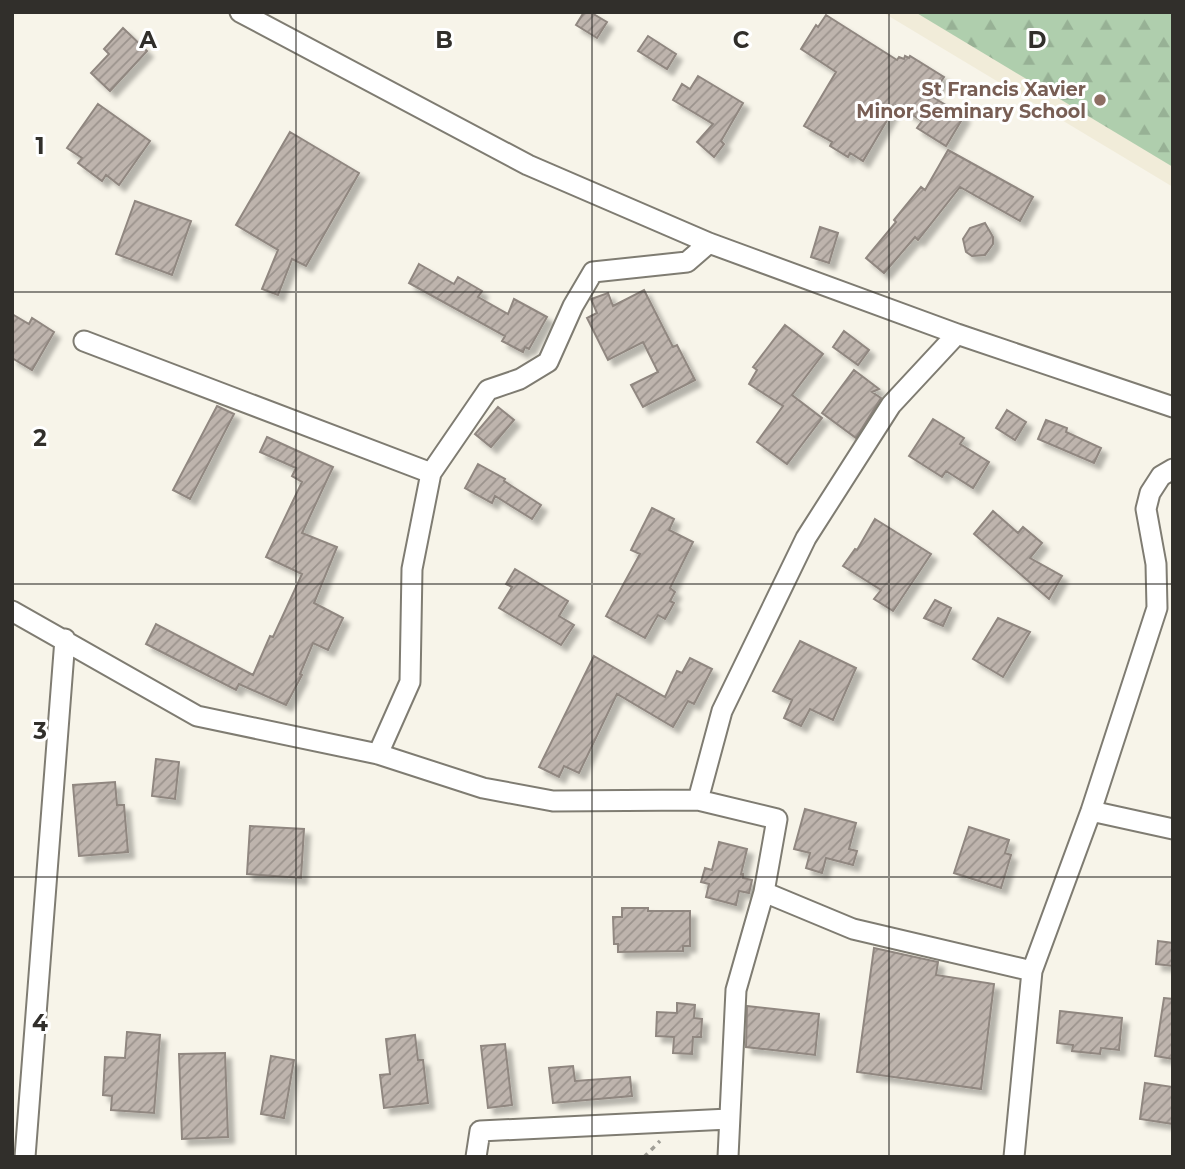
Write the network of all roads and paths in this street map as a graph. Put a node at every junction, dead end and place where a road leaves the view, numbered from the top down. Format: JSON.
{"nodes":[{"id":1,"x":247,"y":14,"type":"edge"},
{"id":2,"x":709,"y":243,"type":"junction"},
{"id":3,"x":957,"y":334,"type":"junction"},
{"id":4,"x":84,"y":341,"type":"dead end"},
{"id":5,"x":1173,"y":407,"type":"edge"},
{"id":6,"x":1173,"y":468,"type":"edge"},
{"id":7,"x":431,"y":473,"type":"junction"},
{"id":8,"x":12,"y":611,"type":"edge"},
{"id":9,"x":65,"y":639,"type":"junction"},
{"id":10,"x":378,"y":754,"type":"junction"},
{"id":11,"x":698,"y":800,"type":"junction"},
{"id":12,"x":1091,"y":811,"type":"junction"},
{"id":13,"x":1173,"y":829,"type":"edge"},
{"id":14,"x":764,"y":892,"type":"junction"},
{"id":15,"x":1032,"y":971,"type":"junction"},
{"id":16,"x":729,"y":1119,"type":"junction"},
{"id":17,"x":25,"y":1157,"type":"edge"},
{"id":18,"x":476,"y":1157,"type":"edge"},
{"id":19,"x":728,"y":1157,"type":"edge"},
{"id":20,"x":1014,"y":1157,"type":"edge"}],
"edges":[{"from":1,"to":2,"type":"street"},
{"from":2,"to":3,"type":"street"},
{"from":2,"to":7,"type":"street"},
{"from":3,"to":5,"type":"street"},
{"from":3,"to":11,"type":"street"},
{"from":4,"to":7,"type":"street"},
{"from":6,"to":12,"type":"street"},
{"from":7,"to":10,"type":"street"},
{"from":8,"to":9,"type":"street"},
{"from":9,"to":10,"type":"street"},
{"from":9,"to":17,"type":"street"},
{"from":10,"to":11,"type":"street"},
{"from":11,"to":14,"type":"street"},
{"from":12,"to":13,"type":"street"},
{"from":12,"to":15,"type":"street"},
{"from":14,"to":15,"type":"street"},
{"from":14,"to":16,"type":"street"},
{"from":15,"to":20,"type":"street"},
{"from":16,"to":18,"type":"street"},
{"from":16,"to":19,"type":"street"}]}
